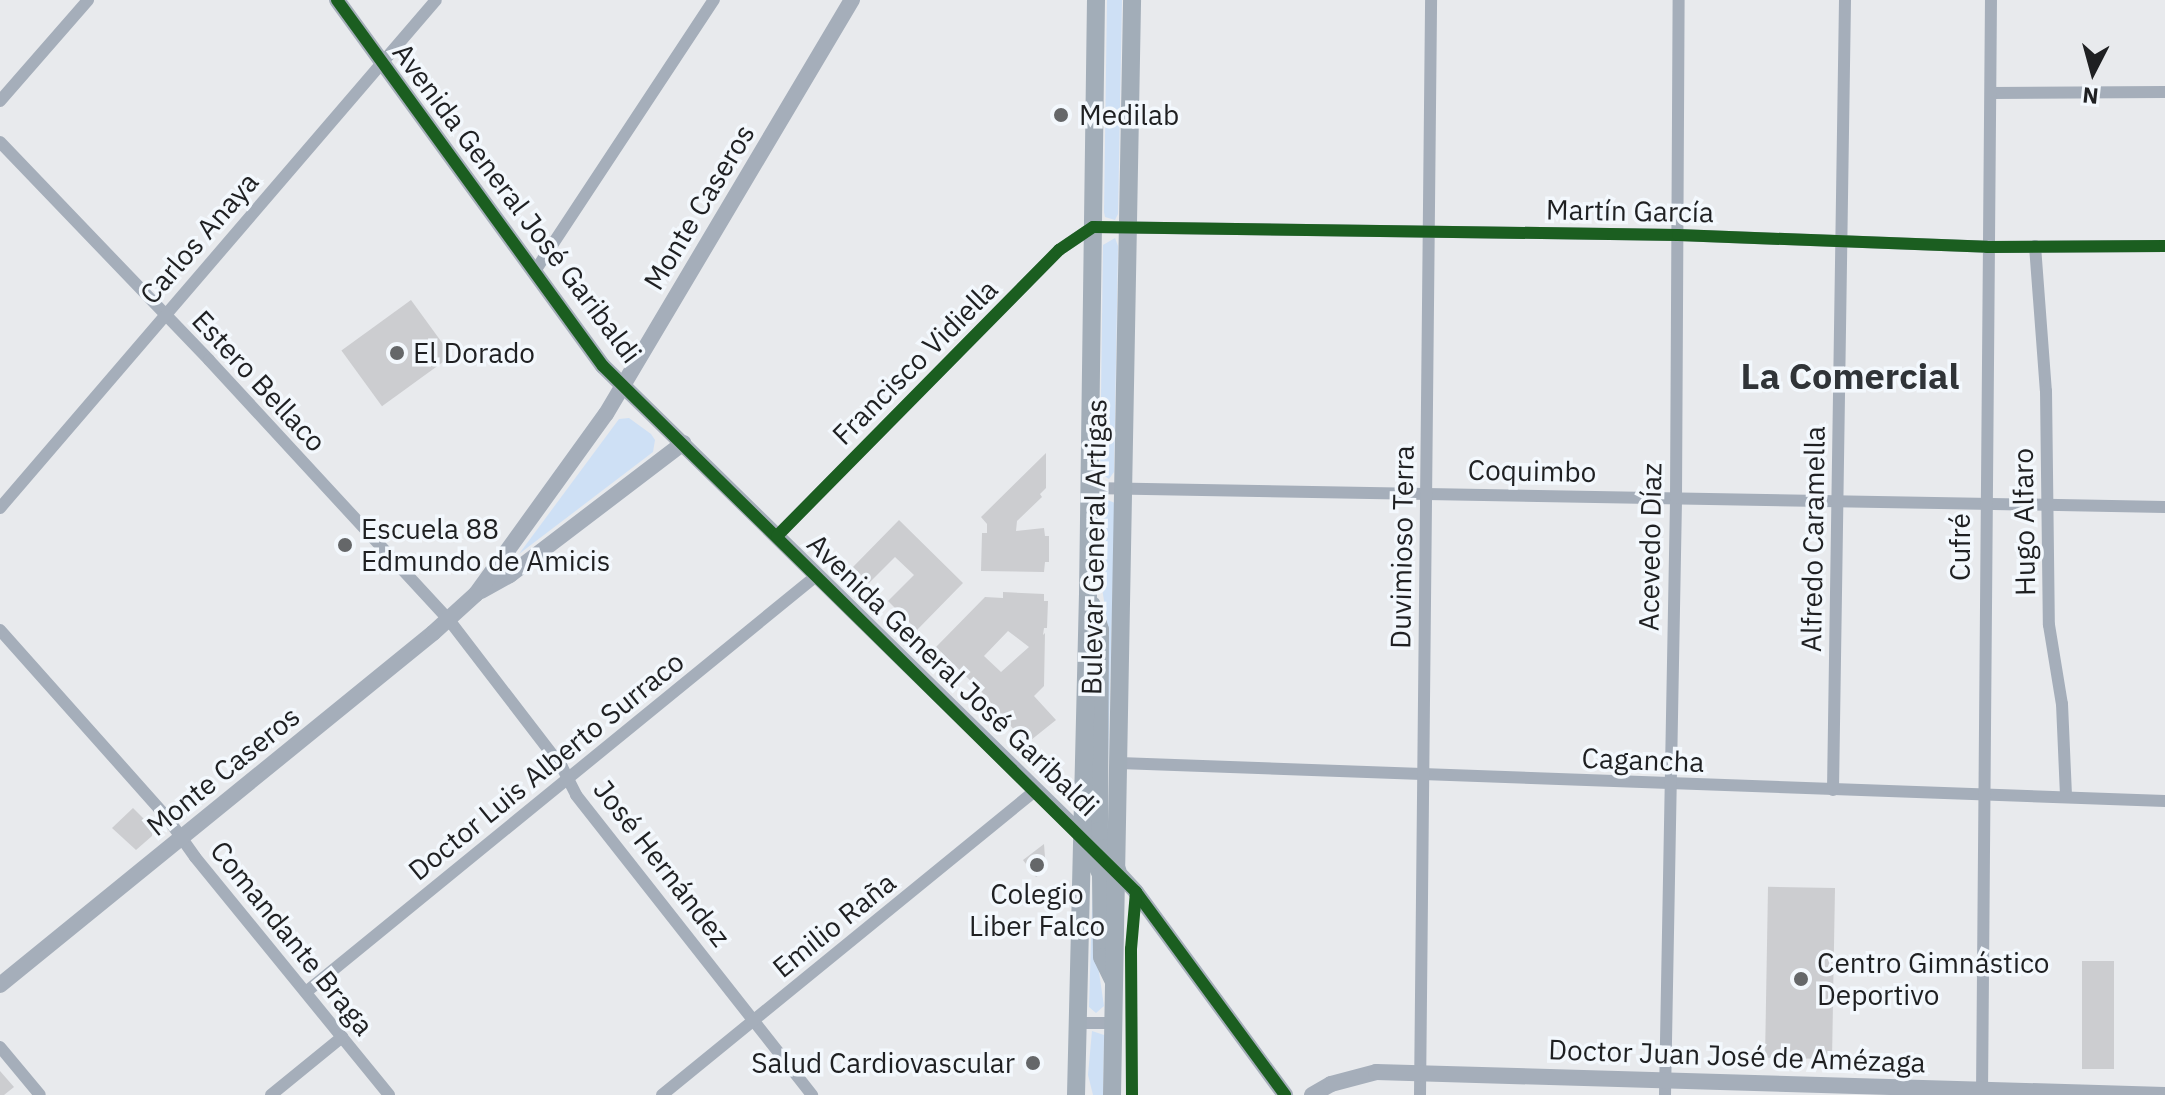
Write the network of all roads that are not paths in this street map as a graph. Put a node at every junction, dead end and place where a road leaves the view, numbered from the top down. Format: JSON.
{"nodes":[{"id":1,"x":88,"y":0,"type":"edge"},
{"id":2,"x":337,"y":0,"type":"edge"},
{"id":3,"x":436,"y":0,"type":"edge"},
{"id":4,"x":714,"y":0,"type":"edge"},
{"id":5,"x":852,"y":0,"type":"edge"},
{"id":6,"x":1096,"y":0,"type":"edge"},
{"id":7,"x":1132,"y":0,"type":"edge"},
{"id":8,"x":1431,"y":0,"type":"edge"},
{"id":9,"x":1679,"y":0,"type":"edge"},
{"id":10,"x":1845,"y":0,"type":"edge"},
{"id":11,"x":1991,"y":0,"type":"edge"},
{"id":12,"x":382,"y":62,"type":"junction"},
{"id":13,"x":2165,"y":92,"type":"edge"},
{"id":14,"x":1991,"y":93,"type":"junction"},
{"id":15,"x":0,"y":101,"type":"edge"},
{"id":16,"x":0,"y":142,"type":"edge"},
{"id":17,"x":1093,"y":227,"type":"junction"},
{"id":18,"x":1129,"y":228,"type":"junction"},
{"id":19,"x":1430,"y":231,"type":"junction"},
{"id":20,"x":1678,"y":235,"type":"junction"},
{"id":21,"x":1841,"y":241,"type":"junction"},
{"id":22,"x":2035,"y":246,"type":"junction"},
{"id":23,"x":2165,"y":246,"type":"edge"},
{"id":24,"x":1987,"y":247,"type":"junction"},
{"id":25,"x":535,"y":271,"type":"junction"},
{"id":26,"x":163,"y":315,"type":"junction"},
{"id":27,"x":623,"y":385,"type":"junction"},
{"id":28,"x":683,"y":443,"type":"junction"},
{"id":29,"x":1090,"y":488,"type":"junction"},
{"id":30,"x":1123,"y":489,"type":"junction"},
{"id":31,"x":1427,"y":493,"type":"junction"},
{"id":32,"x":1676,"y":498,"type":"junction"},
{"id":33,"x":1838,"y":500,"type":"junction"},
{"id":34,"x":1984,"y":504,"type":"junction"},
{"id":35,"x":2049,"y":505,"type":"junction"},
{"id":36,"x":2165,"y":507,"type":"edge"},
{"id":37,"x":0,"y":508,"type":"edge"},
{"id":38,"x":777,"y":536,"type":"junction"},
{"id":39,"x":816,"y":576,"type":"junction"},
{"id":40,"x":476,"y":594,"type":"junction"},
{"id":41,"x":1088,"y":594,"type":"junction"},
{"id":42,"x":449,"y":620,"type":"junction"},
{"id":43,"x":0,"y":630,"type":"edge"},
{"id":44,"x":1119,"y":763,"type":"junction"},
{"id":45,"x":1423,"y":776,"type":"junction"},
{"id":46,"x":568,"y":779,"type":"junction"},
{"id":47,"x":1670,"y":785,"type":"junction"},
{"id":48,"x":1036,"y":790,"type":"junction"},
{"id":49,"x":1833,"y":790,"type":"junction"},
{"id":50,"x":1983,"y":794,"type":"junction"},
{"id":51,"x":2066,"y":797,"type":"junction"},
{"id":52,"x":2165,"y":801,"type":"edge"},
{"id":53,"x":1084,"y":837,"type":"junction"},
{"id":54,"x":182,"y":839,"type":"junction"},
{"id":55,"x":1119,"y":873,"type":"junction"},
{"id":56,"x":1114,"y":983,"type":"junction"},
{"id":57,"x":0,"y":985,"type":"edge"},
{"id":58,"x":306,"y":992,"type":"junction"},
{"id":59,"x":756,"y":1020,"type":"junction"},
{"id":60,"x":1079,"y":1023,"type":"junction"},
{"id":61,"x":1113,"y":1023,"type":"junction"},
{"id":62,"x":342,"y":1037,"type":"junction"},
{"id":63,"x":0,"y":1047,"type":"edge"},
{"id":64,"x":1421,"y":1073,"type":"junction"},
{"id":65,"x":1665,"y":1087,"type":"edge"},
{"id":66,"x":1982,"y":1092,"type":"edge"},
{"id":67,"x":1076,"y":1094,"type":"edge"},
{"id":68,"x":40,"y":1095,"type":"edge"},
{"id":69,"x":271,"y":1095,"type":"edge"},
{"id":70,"x":389,"y":1095,"type":"edge"},
{"id":71,"x":662,"y":1095,"type":"edge"},
{"id":72,"x":812,"y":1095,"type":"edge"},
{"id":73,"x":1112,"y":1095,"type":"edge"},
{"id":74,"x":1285,"y":1095,"type":"edge"},
{"id":75,"x":1312,"y":1095,"type":"edge"},
{"id":76,"x":1420,"y":1095,"type":"edge"},
{"id":77,"x":2165,"y":1095,"type":"edge"}],
"edges":[{"from":1,"to":15,"type":"street"},
{"from":2,"to":12,"type":"street","name":"Avenida General José Garibaldi"},
{"from":3,"to":12,"type":"street","name":"Carlos Anaya"},
{"from":4,"to":25,"type":"street"},
{"from":5,"to":27,"type":"street","name":"Monte Caseros"},
{"from":6,"to":17,"type":"main road","name":"Bulevar General Artigas"},
{"from":7,"to":18,"type":"main road","name":"Bulevar General Artigas"},
{"from":8,"to":19,"type":"street","name":"Duvimioso Terra"},
{"from":9,"to":20,"type":"street","name":"Acevedo Díaz"},
{"from":10,"to":21,"type":"street","name":"Alfredo Caramella"},
{"from":11,"to":14,"type":"street","name":"Cufré"},
{"from":12,"to":25,"type":"street","name":"Avenida General José Garibaldi"},
{"from":12,"to":26,"type":"street","name":"Carlos Anaya"},
{"from":13,"to":14,"type":"street"},
{"from":14,"to":24,"type":"street","name":"Cufré"},
{"from":16,"to":26,"type":"street","name":"Estero Bellaco"},
{"from":17,"to":18,"type":"street","name":"Martín García"},
{"from":17,"to":29,"type":"main road","name":"Bulevar General Artigas"},
{"from":17,"to":38,"type":"street","name":"Francisco Vidiella"},
{"from":18,"to":19,"type":"street","name":"Martín García"},
{"from":18,"to":30,"type":"main road","name":"Bulevar General Artigas"},
{"from":19,"to":20,"type":"street","name":"Martín García"},
{"from":19,"to":31,"type":"street","name":"Duvimioso Terra"},
{"from":20,"to":21,"type":"street","name":"Martín García"},
{"from":20,"to":32,"type":"street","name":"Acevedo Díaz"},
{"from":21,"to":24,"type":"street","name":"Martín García"},
{"from":21,"to":33,"type":"street","name":"Alfredo Caramella"},
{"from":22,"to":23,"type":"street","name":"Martín García"},
{"from":22,"to":24,"type":"street","name":"Martín García"},
{"from":22,"to":35,"type":"street","name":"Hugo Alfaro"},
{"from":24,"to":34,"type":"street","name":"Cufré"},
{"from":25,"to":27,"type":"street","name":"Avenida General José Garibaldi"},
{"from":26,"to":37,"type":"street","name":"Carlos Anaya"},
{"from":26,"to":42,"type":"street","name":"Estero Bellaco"},
{"from":27,"to":28,"type":"street","name":"Avenida General José Garibaldi"},
{"from":27,"to":40,"type":"street","name":"Monte Caseros"},
{"from":28,"to":38,"type":"street","name":"Avenida General José Garibaldi"},
{"from":28,"to":40,"type":"street","name":"Monte Caseros"},
{"from":29,"to":30,"type":"street","name":"Coquimbo"},
{"from":29,"to":41,"type":"main road","name":"Bulevar General Artigas"},
{"from":30,"to":31,"type":"street","name":"Coquimbo"},
{"from":30,"to":44,"type":"main road","name":"Bulevar General Artigas"},
{"from":31,"to":32,"type":"street","name":"Coquimbo"},
{"from":31,"to":45,"type":"street","name":"Duvimioso Terra"},
{"from":32,"to":33,"type":"street","name":"Coquimbo"},
{"from":32,"to":47,"type":"street","name":"Acevedo Díaz"},
{"from":33,"to":34,"type":"street","name":"Coquimbo"},
{"from":33,"to":49,"type":"street","name":"Alfredo Caramella"},
{"from":34,"to":35,"type":"street","name":"Coquimbo"},
{"from":34,"to":50,"type":"street","name":"Cufré"},
{"from":35,"to":36,"type":"street","name":"Coquimbo"},
{"from":35,"to":51,"type":"street","name":"Hugo Alfaro"},
{"from":38,"to":39,"type":"street","name":"Avenida General José Garibaldi"},
{"from":39,"to":46,"type":"street","name":"Doctor Luis Alberto Surraco"},
{"from":39,"to":48,"type":"street","name":"Avenida General José Garibaldi"},
{"from":40,"to":42,"type":"street","name":"Monte Caseros"},
{"from":41,"to":53,"type":"main road","name":"Bulevar General Artigas"},
{"from":41,"to":55,"type":"main road"},
{"from":42,"to":46,"type":"street","name":"José Hernández"},
{"from":42,"to":54,"type":"street","name":"Monte Caseros"},
{"from":43,"to":54,"type":"street","name":"Comandante Braga"},
{"from":44,"to":45,"type":"street","name":"Cagancha"},
{"from":44,"to":55,"type":"main road","name":"Bulevar General Artigas"},
{"from":45,"to":47,"type":"street","name":"Cagancha"},
{"from":45,"to":64,"type":"street","name":"Duvimioso Terra"},
{"from":46,"to":58,"type":"street","name":"Doctor Luis Alberto Surraco"},
{"from":46,"to":59,"type":"street","name":"José Hernández"},
{"from":47,"to":49,"type":"street","name":"Cagancha"},
{"from":47,"to":65,"type":"street","name":"Acevedo Díaz"},
{"from":48,"to":53,"type":"street","name":"Avenida General José Garibaldi"},
{"from":48,"to":59,"type":"street","name":"Emilio Raña"},
{"from":49,"to":50,"type":"street","name":"Cagancha"},
{"from":50,"to":51,"type":"street","name":"Cagancha"},
{"from":50,"to":66,"type":"street","name":"Cufré"},
{"from":51,"to":52,"type":"street","name":"Cagancha"},
{"from":53,"to":55,"type":"street","name":"Avenida General José Garibaldi"},
{"from":53,"to":56,"type":"main road"},
{"from":53,"to":60,"type":"main road","name":"Bulevar General Artigas"},
{"from":54,"to":57,"type":"street","name":"Monte Caseros"},
{"from":54,"to":58,"type":"street","name":"Comandante Braga"},
{"from":55,"to":56,"type":"main road","name":"Bulevar General Artigas"},
{"from":55,"to":74,"type":"street","name":"Avenida General José Garibaldi"},
{"from":56,"to":61,"type":"main road","name":"Bulevar General Artigas"},
{"from":58,"to":62,"type":"street","name":"Comandante Braga"},
{"from":59,"to":71,"type":"street","name":"Emilio Raña"},
{"from":59,"to":72,"type":"street","name":"José Hernández"},
{"from":60,"to":61,"type":"street"},
{"from":60,"to":67,"type":"main road","name":"Bulevar General Artigas"},
{"from":61,"to":73,"type":"main road","name":"Bulevar General Artigas"},
{"from":62,"to":69,"type":"street"},
{"from":62,"to":70,"type":"street","name":"Comandante Braga"},
{"from":63,"to":68,"type":"street"},
{"from":64,"to":65,"type":"street","name":"Doctor Juan José de Amézaga"},
{"from":64,"to":75,"type":"street","name":"Doctor Juan José de Amézaga"},
{"from":64,"to":76,"type":"street","name":"Duvimioso Terra"},
{"from":65,"to":66,"type":"street","name":"Doctor Juan José de Amézaga"},
{"from":66,"to":77,"type":"street","name":"Doctor Juan José de Amézaga"}]}
